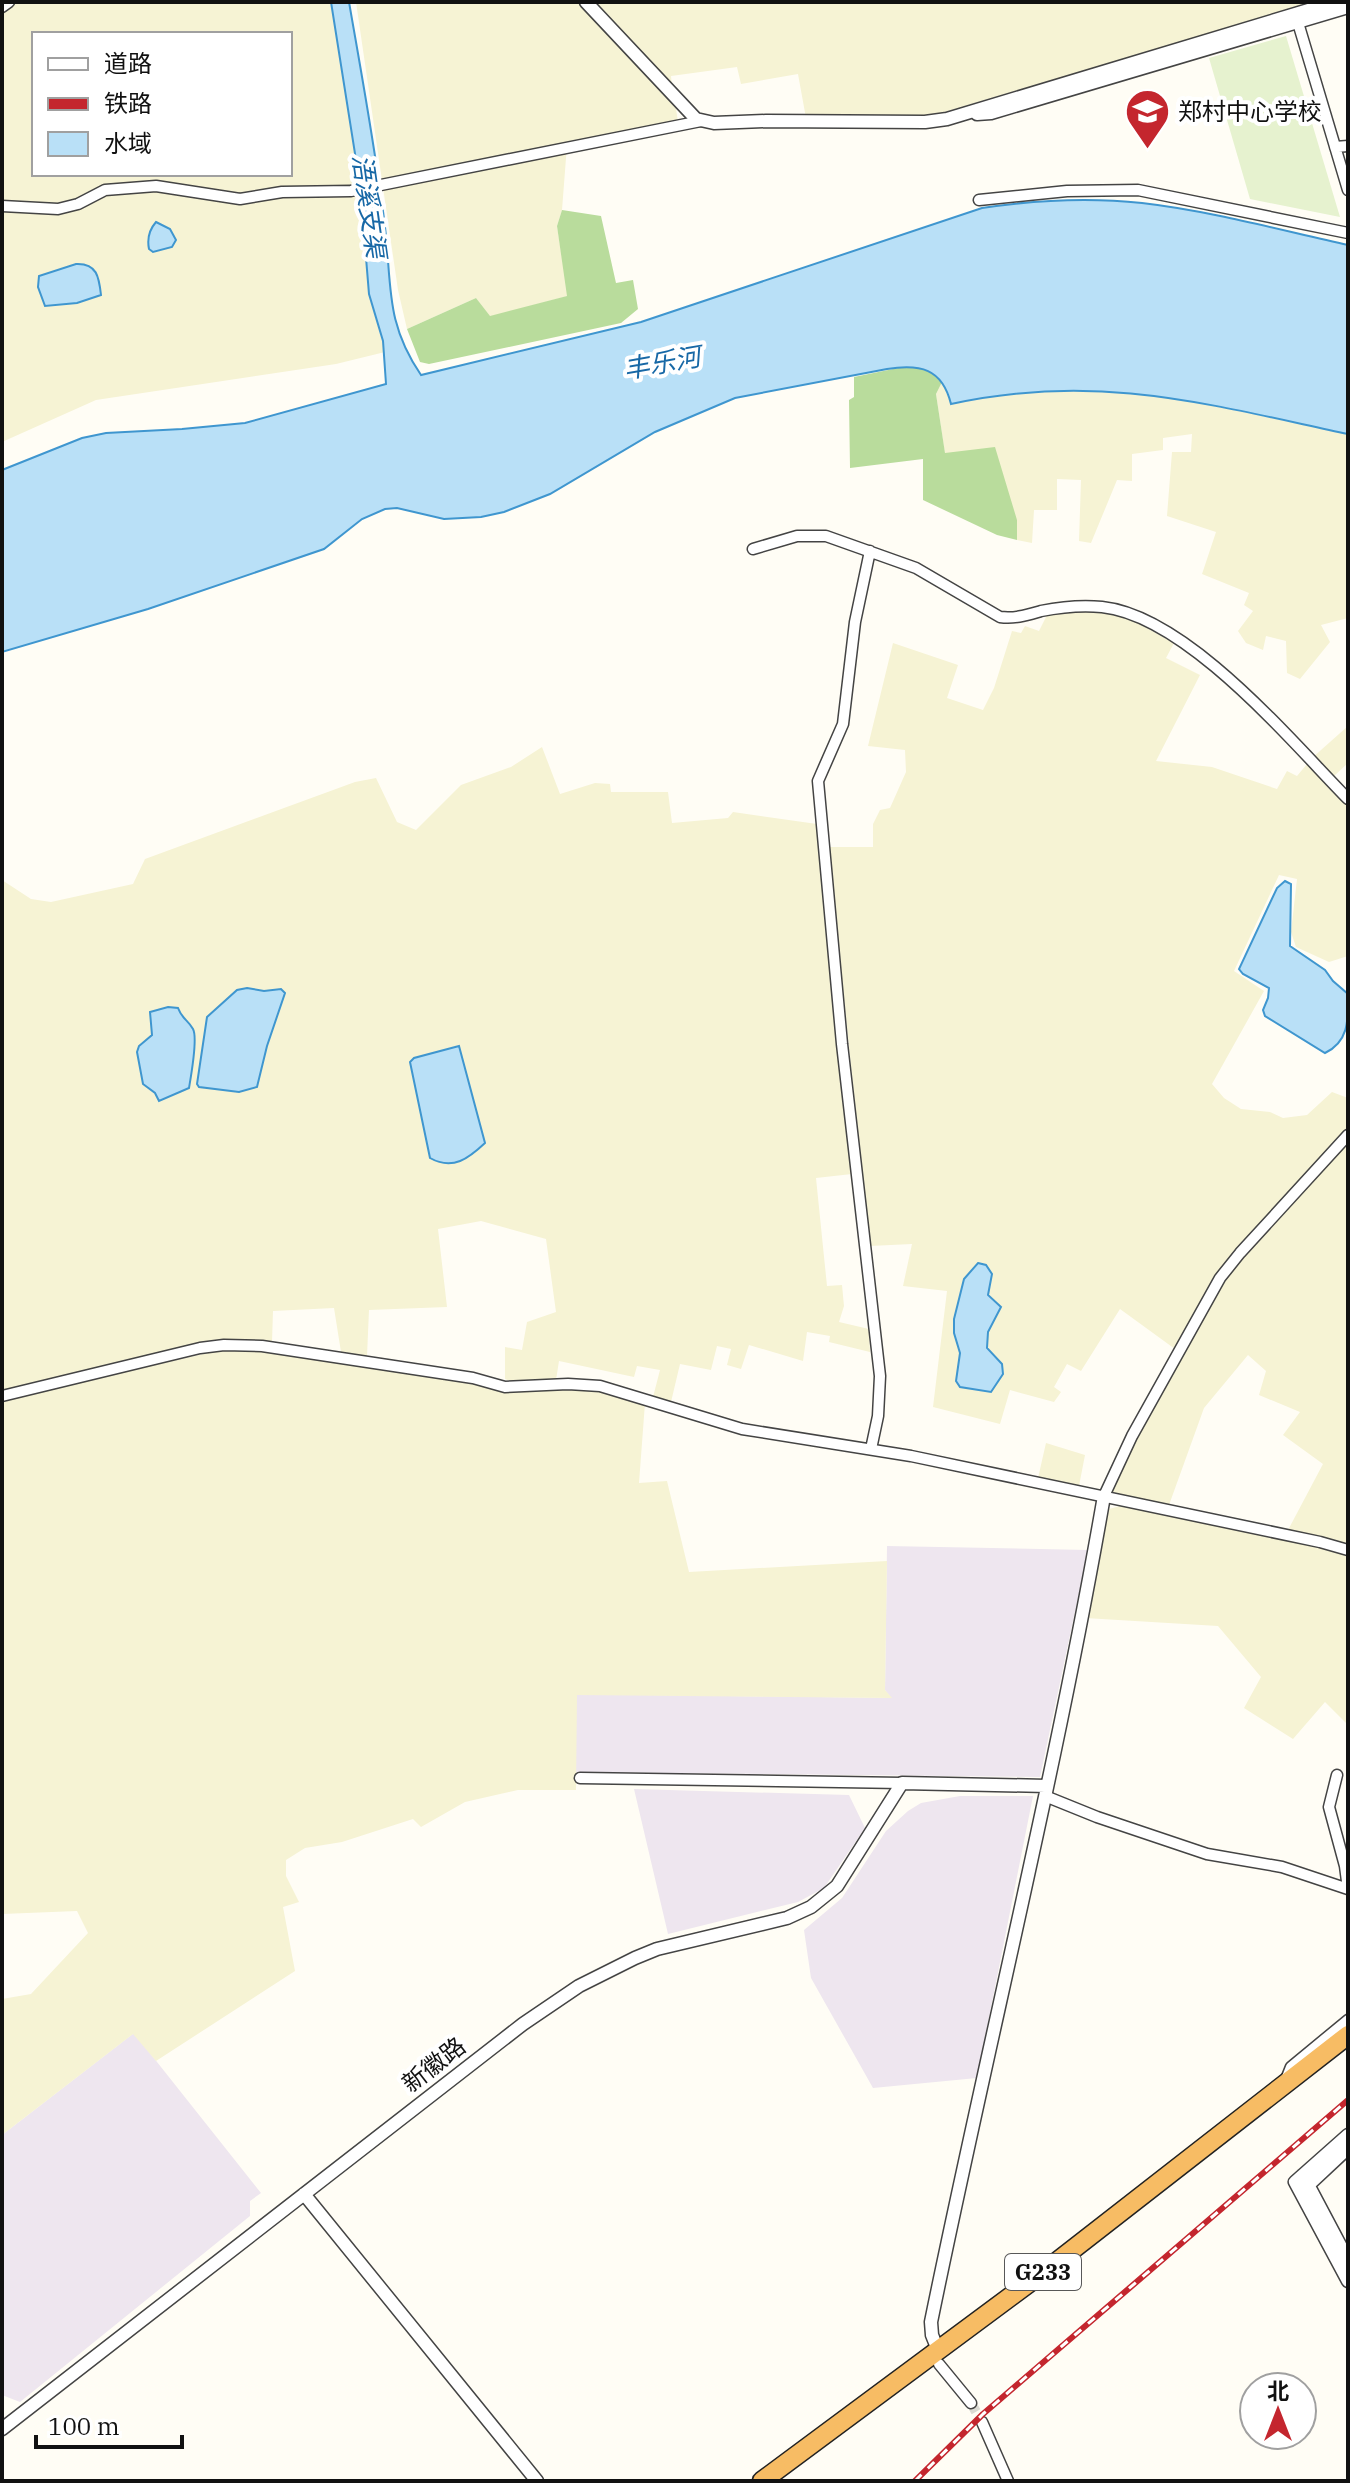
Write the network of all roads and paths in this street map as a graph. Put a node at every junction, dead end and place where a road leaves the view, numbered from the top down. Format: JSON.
{"nodes":[{"id":1,"x":9,"y":2,"type":"edge"},
{"id":2,"x":586,"y":2,"type":"edge"},
{"id":3,"x":1335,"y":2,"type":"edge"},
{"id":4,"x":2,"y":7,"type":"edge"},
{"id":5,"x":1348,"y":7,"type":"edge"},
{"id":6,"x":1297,"y":18,"type":"junction"},
{"id":7,"x":701,"y":121,"type":"junction"},
{"id":8,"x":1348,"y":146,"type":"edge"},
{"id":9,"x":1335,"y":147,"type":"junction"},
{"id":10,"x":1348,"y":190,"type":"edge"},
{"id":11,"x":979,"y":200,"type":"dead end"},
{"id":12,"x":2,"y":206,"type":"edge"},
{"id":13,"x":1348,"y":233,"type":"edge"},
{"id":14,"x":753,"y":549,"type":"dead end"},
{"id":15,"x":870,"y":551,"type":"junction"},
{"id":16,"x":1348,"y":799,"type":"edge"},
{"id":17,"x":1348,"y":1135,"type":"edge"},
{"id":18,"x":2,"y":1396,"type":"edge"},
{"id":19,"x":871,"y":1449,"type":"junction"},
{"id":20,"x":1104,"y":1496,"type":"junction"},
{"id":21,"x":1348,"y":1550,"type":"edge"},
{"id":22,"x":1337,"y":1775,"type":"dead end"},
{"id":23,"x":580,"y":1778,"type":"dead end"},
{"id":24,"x":902,"y":1783,"type":"junction"},
{"id":25,"x":1046,"y":1791,"type":"junction"},
{"id":26,"x":1348,"y":2020,"type":"edge"},
{"id":27,"x":1348,"y":2035,"type":"edge"},
{"id":28,"x":1348,"y":2051,"type":"edge"},
{"id":29,"x":1324,"y":2062,"type":"junction"},
{"id":30,"x":1283,"y":2087,"type":"junction"},
{"id":31,"x":1348,"y":2135,"type":"edge"},
{"id":32,"x":1348,"y":2148,"type":"edge"},
{"id":33,"x":1304,"y":2184,"type":"junction"},
{"id":34,"x":304,"y":2194,"type":"junction"},
{"id":35,"x":1348,"y":2260,"type":"edge"},
{"id":36,"x":1348,"y":2281,"type":"edge"},
{"id":37,"x":938,"y":2357,"type":"junction"},
{"id":38,"x":971,"y":2403,"type":"tunnel mouth"},
{"id":39,"x":982,"y":2422,"type":"tunnel mouth"},
{"id":40,"x":2,"y":2429,"type":"edge"},
{"id":41,"x":537,"y":2481,"type":"edge"},
{"id":42,"x":762,"y":2481,"type":"edge"},
{"id":43,"x":781,"y":2481,"type":"edge"},
{"id":44,"x":1008,"y":2481,"type":"edge"}],
"edges":[{"from":1,"to":4,"type":"street"},
{"from":2,"to":7,"type":"street"},
{"from":3,"to":6,"type":"street"},
{"from":5,"to":6,"type":"street"},
{"from":6,"to":7,"type":"street"},
{"from":6,"to":9,"type":"street"},
{"from":7,"to":12,"type":"street"},
{"from":8,"to":9,"type":"street"},
{"from":9,"to":10,"type":"street"},
{"from":11,"to":13,"type":"street"},
{"from":14,"to":15,"type":"street"},
{"from":15,"to":16,"type":"street"},
{"from":15,"to":19,"type":"street"},
{"from":17,"to":20,"type":"street"},
{"from":18,"to":19,"type":"street"},
{"from":19,"to":20,"type":"street"},
{"from":20,"to":21,"type":"street"},
{"from":20,"to":25,"type":"street"},
{"from":22,"to":25,"type":"street"},
{"from":23,"to":24,"type":"street"},
{"from":24,"to":25,"type":"street"},
{"from":24,"to":34,"type":"street","name":"新徽路"},
{"from":25,"to":37,"type":"street"},
{"from":26,"to":30,"type":"street"},
{"from":27,"to":29,"type":"highway","number":"G233"},
{"from":28,"to":29,"type":"highway","number":"G233"},
{"from":29,"to":30,"type":"highway","number":"G233"},
{"from":29,"to":37,"type":"highway","number":"G233"},
{"from":30,"to":37,"type":"highway","number":"G233"},
{"from":31,"to":33,"type":"street"},
{"from":32,"to":33,"type":"street"},
{"from":33,"to":35,"type":"street"},
{"from":33,"to":36,"type":"street"},
{"from":34,"to":40,"type":"street","name":"新徽路"},
{"from":34,"to":41,"type":"street"},
{"from":37,"to":38,"type":"street"},
{"from":37,"to":42,"type":"highway","number":"G233"},
{"from":37,"to":43,"type":"highway","number":"G233"},
{"from":39,"to":44,"type":"street"}]}
